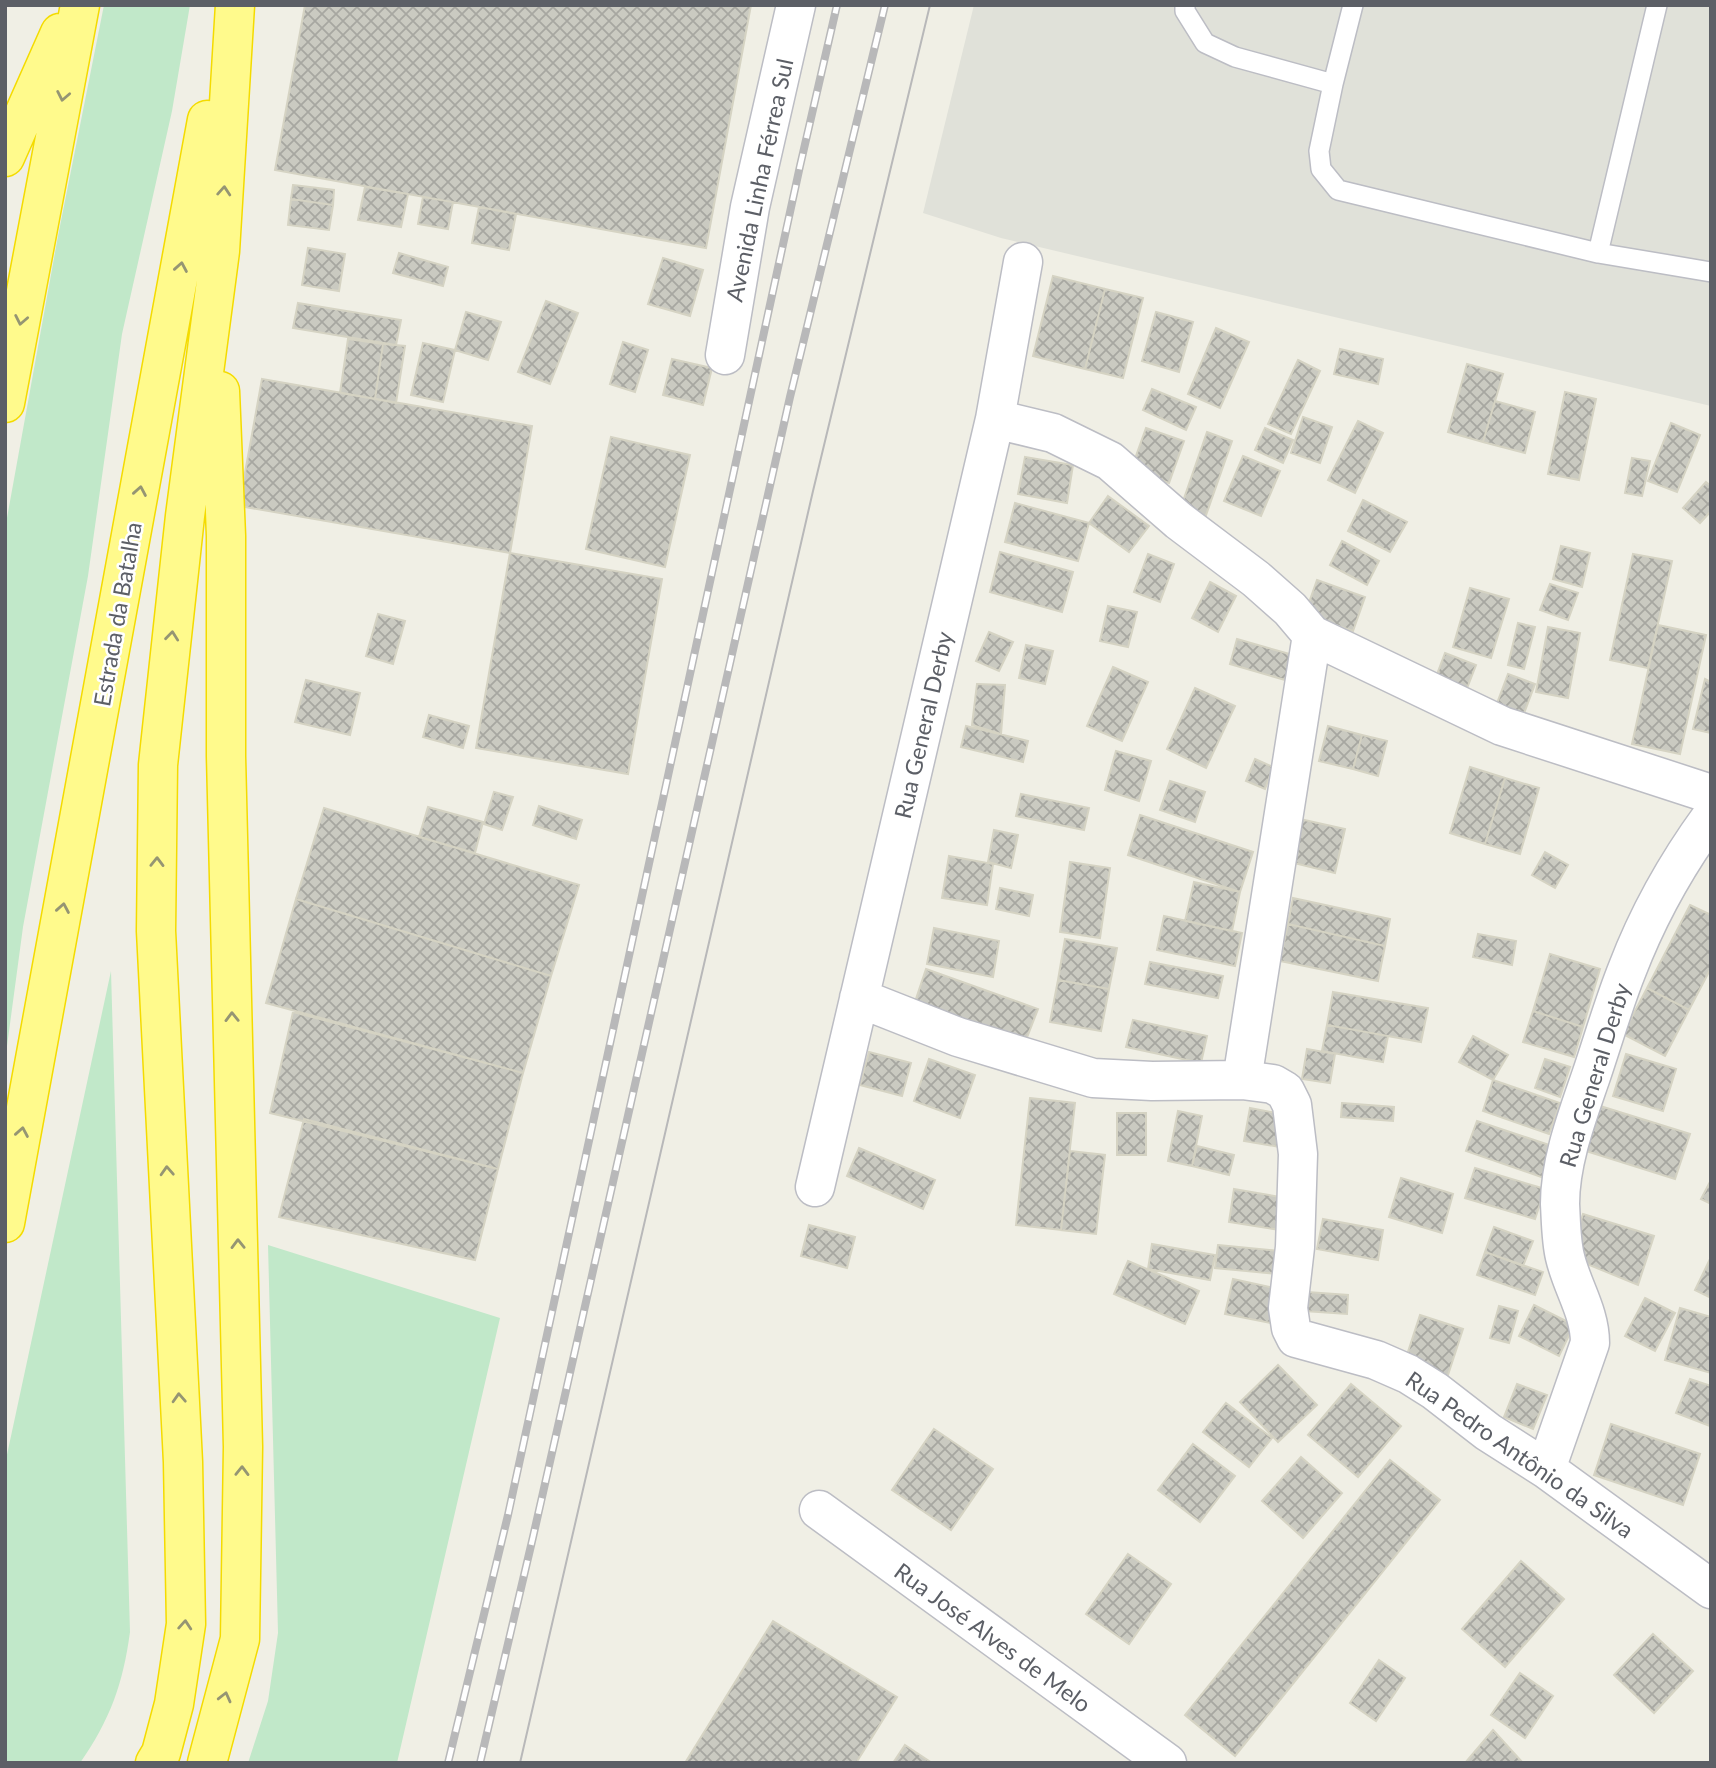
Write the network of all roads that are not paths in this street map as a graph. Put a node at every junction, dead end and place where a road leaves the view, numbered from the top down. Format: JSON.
{"nodes":[{"id":1,"x":72,"y":5,"type":"edge"},
{"id":2,"x":80,"y":5,"type":"edge"},
{"id":3,"x":228,"y":5,"type":"edge"},
{"id":4,"x":236,"y":5,"type":"edge"},
{"id":5,"x":796,"y":5,"type":"edge"},
{"id":6,"x":1185,"y":5,"type":"edge"},
{"id":7,"x":1353,"y":5,"type":"edge"},
{"id":8,"x":1657,"y":5,"type":"edge"},
{"id":9,"x":1333,"y":84,"type":"junction"},
{"id":10,"x":5,"y":157,"type":"edge"},
{"id":11,"x":1598,"y":253,"type":"junction"},
{"id":12,"x":1023,"y":262,"type":"dead end"},
{"id":13,"x":1711,"y":272,"type":"edge"},
{"id":14,"x":216,"y":283,"type":"junction"},
{"id":15,"x":725,"y":355,"type":"dead end"},
{"id":16,"x":5,"y":403,"type":"edge"},
{"id":17,"x":995,"y":419,"type":"junction"},
{"id":18,"x":1312,"y":635,"type":"junction"},
{"id":19,"x":1711,"y":794,"type":"edge"},
{"id":20,"x":1711,"y":817,"type":"edge"},
{"id":21,"x":859,"y":998,"type":"junction"},
{"id":22,"x":1242,"y":1080,"type":"junction"},
{"id":23,"x":815,"y":1187,"type":"dead end"},
{"id":24,"x":5,"y":1223,"type":"edge"},
{"id":25,"x":1546,"y":1469,"type":"junction"},
{"id":26,"x":819,"y":1510,"type":"dead end"},
{"id":27,"x":1711,"y":1589,"type":"edge"},
{"id":28,"x":155,"y":1763,"type":"edge"},
{"id":29,"x":207,"y":1763,"type":"edge"},
{"id":30,"x":1167,"y":1763,"type":"edge"}],
"edges":[{"from":1,"to":10,"type":"highway"},
{"from":2,"to":16,"type":"highway","one_way":true},
{"from":24,"to":3,"type":"highway","name":"Estrada da Batalha","one_way":true},
{"from":14,"to":4,"type":"highway","one_way":true},
{"from":5,"to":15,"type":"street","name":"Avenida Linha Férrea Sul"},
{"from":6,"to":9,"type":"lane"},
{"from":7,"to":9,"type":"lane"},
{"from":8,"to":11,"type":"lane"},
{"from":9,"to":11,"type":"lane"},
{"from":11,"to":13,"type":"lane"},
{"from":12,"to":17,"type":"street","name":"Rua General Derby"},
{"from":28,"to":14,"type":"highway","one_way":true},
{"from":29,"to":14,"type":"highway","one_way":true},
{"from":17,"to":18,"type":"street"},
{"from":17,"to":21,"type":"street","name":"Rua General Derby"},
{"from":18,"to":19,"type":"street"},
{"from":18,"to":22,"type":"street"},
{"from":20,"to":25,"type":"street","name":"Rua General Derby"},
{"from":21,"to":22,"type":"street","name":"Rua Pedro Antônio da Silva"},
{"from":21,"to":23,"type":"street","name":"Rua General Derby"},
{"from":22,"to":25,"type":"street","name":"Rua Pedro Antônio da Silva"},
{"from":25,"to":27,"type":"street","name":"Rua Pedro Antônio da Silva"},
{"from":26,"to":30,"type":"street","name":"Rua José Alves de Melo"}]}
